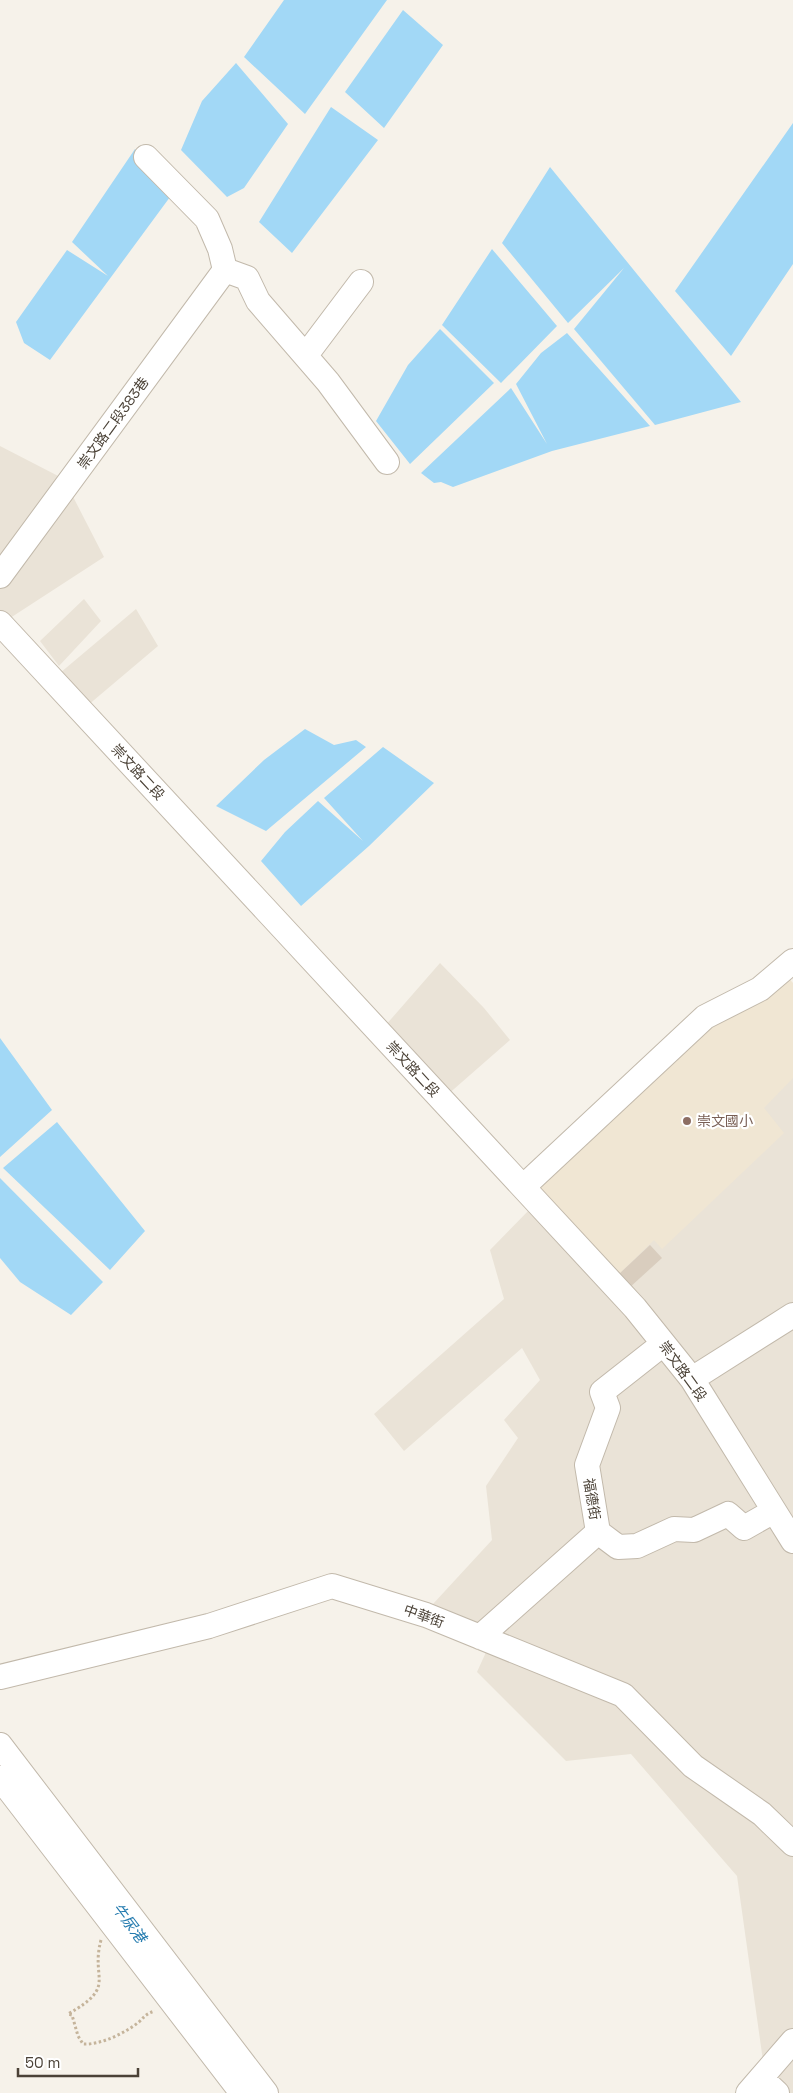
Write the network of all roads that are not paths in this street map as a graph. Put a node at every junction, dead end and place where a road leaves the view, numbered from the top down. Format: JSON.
{"nodes":[{"id":1,"x":146,"y":157,"type":"dead end"},
{"id":2,"x":225,"y":270,"type":"junction"},
{"id":3,"x":361,"y":282,"type":"dead end"},
{"id":4,"x":306,"y":355,"type":"junction"},
{"id":5,"x":387,"y":462,"type":"dead end"},
{"id":6,"x":0,"y":576,"type":"edge"},
{"id":7,"x":0,"y":623,"type":"edge"},
{"id":8,"x":793,"y":961,"type":"edge"},
{"id":9,"x":523,"y":1187,"type":"junction"},
{"id":10,"x":792,"y":1320,"type":"edge"},
{"id":11,"x":663,"y":1344,"type":"junction"},
{"id":12,"x":692,"y":1379,"type":"junction"},
{"id":13,"x":774,"y":1511,"type":"junction"},
{"id":14,"x":598,"y":1532,"type":"junction"},
{"id":15,"x":793,"y":1541,"type":"edge"},
{"id":16,"x":480,"y":1637,"type":"junction"},
{"id":17,"x":0,"y":1677,"type":"edge"},
{"id":18,"x":0,"y":1745,"type":"edge"},
{"id":19,"x":0,"y":1778,"type":"edge"},
{"id":20,"x":793,"y":1844,"type":"edge"},
{"id":21,"x":793,"y":2041,"type":"edge"},
{"id":22,"x":762,"y":2088,"type":"edge"},
{"id":23,"x":242,"y":2093,"type":"edge"},
{"id":24,"x":266,"y":2093,"type":"edge"}],
"edges":[{"from":1,"to":2,"type":"street"},
{"from":2,"to":4,"type":"street"},
{"from":2,"to":6,"type":"street","name":"崇文路二段383巷"},
{"from":3,"to":4,"type":"street"},
{"from":4,"to":5,"type":"street"},
{"from":7,"to":9,"type":"street","name":"崇文路二段"},
{"from":8,"to":9,"type":"street"},
{"from":9,"to":11,"type":"street","name":"崇文路二段"},
{"from":10,"to":12,"type":"street"},
{"from":11,"to":12,"type":"street","name":"崇文路二段"},
{"from":11,"to":14,"type":"street","name":"福德街"},
{"from":12,"to":13,"type":"street","name":"崇文路二段"},
{"from":13,"to":14,"type":"street"},
{"from":13,"to":15,"type":"street","name":"崇文路二段"},
{"from":14,"to":16,"type":"street","name":"福德街"},
{"from":16,"to":17,"type":"street","name":"中華街"},
{"from":16,"to":20,"type":"street","name":"中華街"},
{"from":18,"to":24,"type":"street"},
{"from":19,"to":23,"type":"street"},
{"from":21,"to":22,"type":"street"}]}
